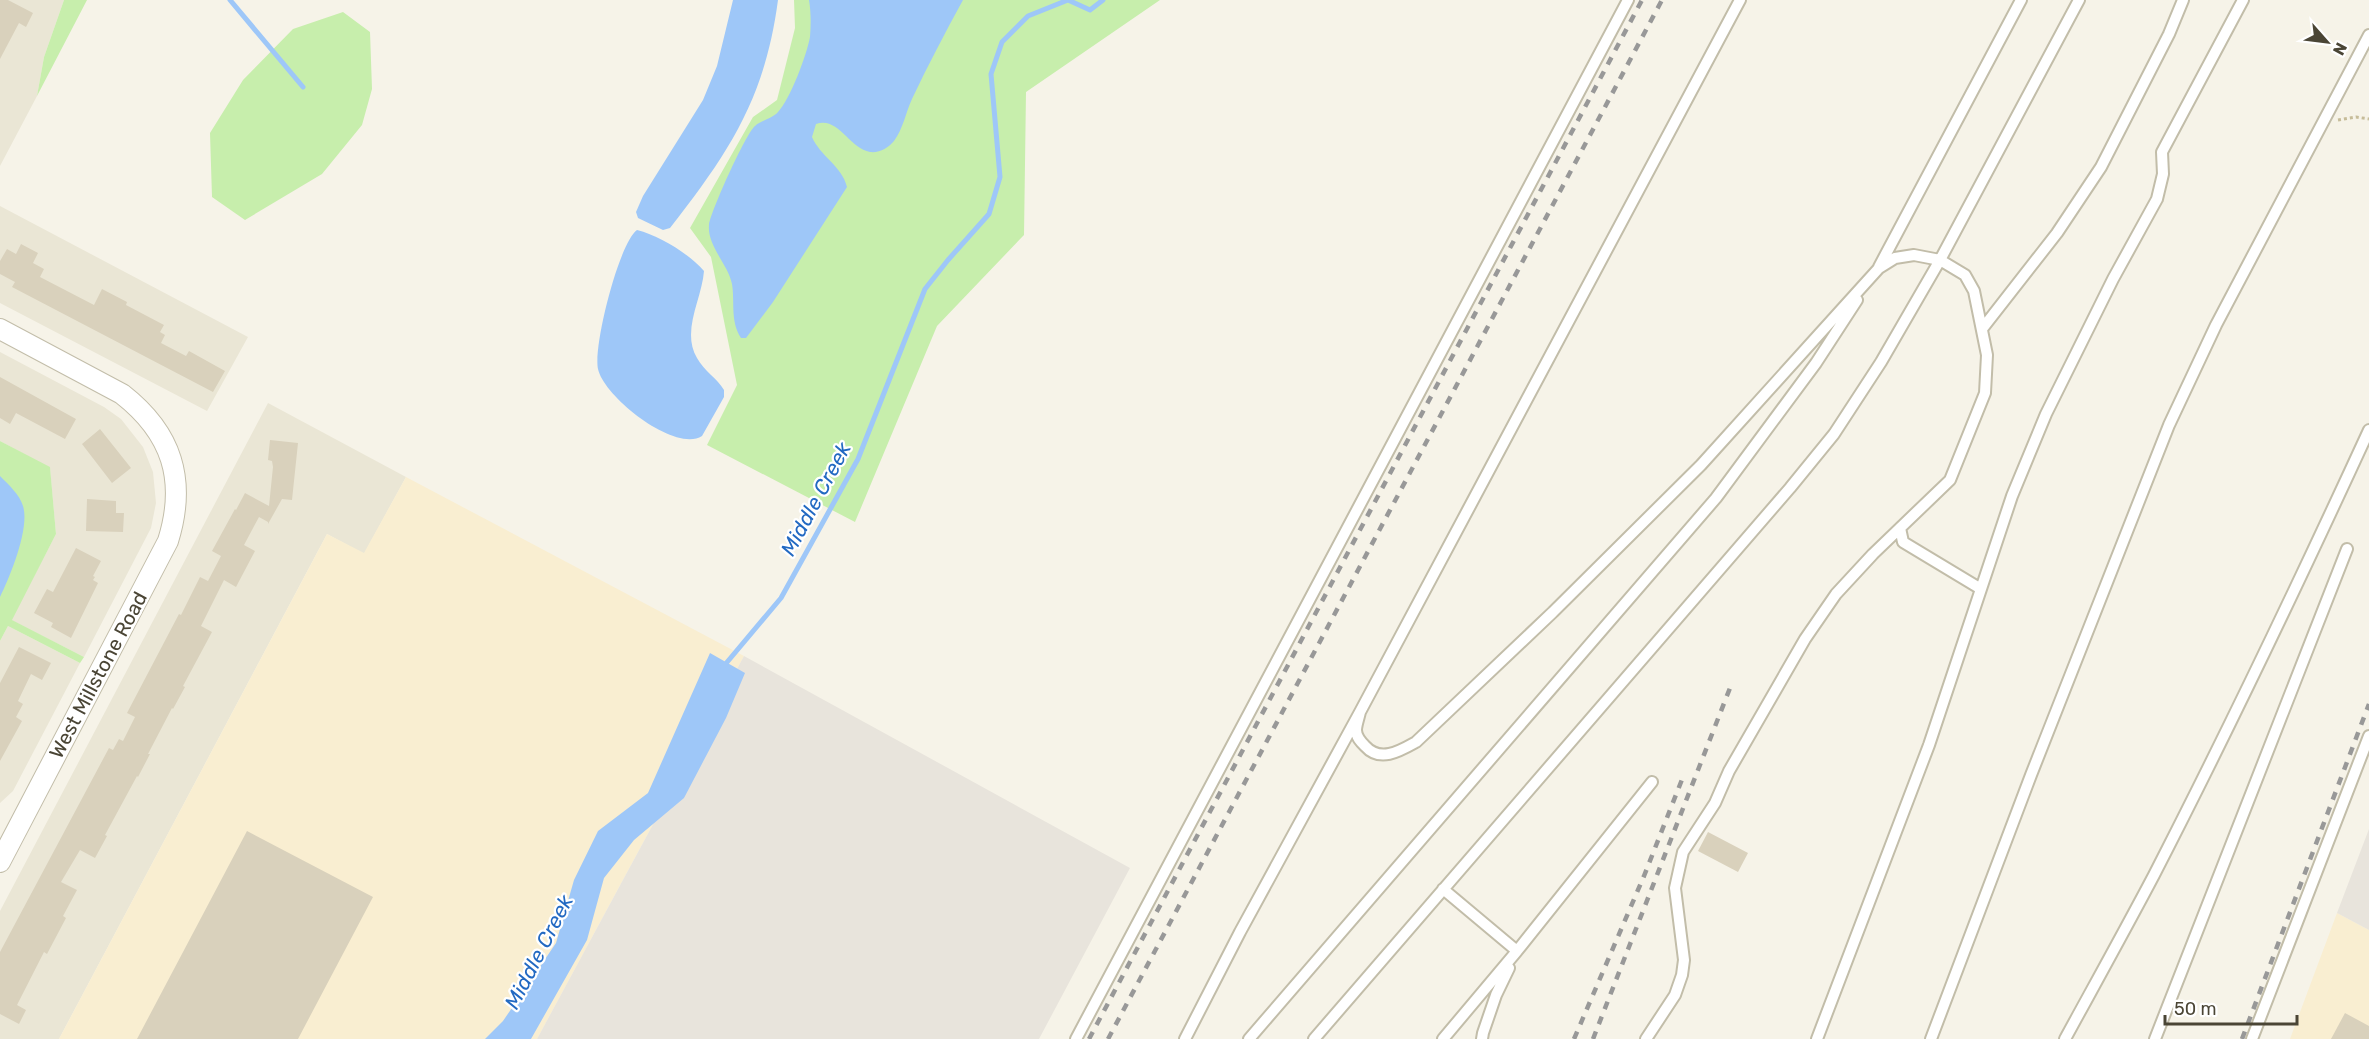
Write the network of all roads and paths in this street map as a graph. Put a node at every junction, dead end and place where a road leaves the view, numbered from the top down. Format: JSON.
{"nodes":[{"id":1,"x":1628,"y":0,"type":"edge"},
{"id":2,"x":1740,"y":0,"type":"edge"},
{"id":3,"x":2021,"y":0,"type":"edge"},
{"id":4,"x":2079,"y":0,"type":"edge"},
{"id":5,"x":2183,"y":0,"type":"edge"},
{"id":6,"x":2243,"y":0,"type":"edge"},
{"id":7,"x":2369,"y":35,"type":"edge"},
{"id":8,"x":2369,"y":118,"type":"edge"},
{"id":9,"x":2322,"y":123,"type":"junction"},
{"id":10,"x":1940,"y":260,"type":"junction"},
{"id":11,"x":1879,"y":268,"type":"junction"},
{"id":12,"x":0,"y":329,"type":"edge"},
{"id":13,"x":1982,"y":329,"type":"junction"},
{"id":14,"x":2369,"y":430,"type":"edge"},
{"id":15,"x":1900,"y":528,"type":"junction"},
{"id":16,"x":2347,"y":549,"type":"dead end"},
{"id":17,"x":1981,"y":589,"type":"junction"},
{"id":18,"x":1360,"y":712,"type":"junction"},
{"id":19,"x":2369,"y":736,"type":"edge"},
{"id":20,"x":1652,"y":782,"type":"dead end"},
{"id":21,"x":0,"y":862,"type":"edge"},
{"id":22,"x":1443,"y":889,"type":"junction"},
{"id":23,"x":1517,"y":951,"type":"junction"},
{"id":24,"x":1076,"y":1039,"type":"edge"},
{"id":25,"x":1185,"y":1039,"type":"edge"},
{"id":26,"x":1249,"y":1039,"type":"edge"},
{"id":27,"x":1314,"y":1039,"type":"edge"},
{"id":28,"x":1443,"y":1039,"type":"edge"},
{"id":29,"x":1482,"y":1039,"type":"edge"},
{"id":30,"x":1646,"y":1039,"type":"edge"},
{"id":31,"x":1817,"y":1039,"type":"edge"},
{"id":32,"x":1931,"y":1039,"type":"edge"},
{"id":33,"x":2066,"y":1039,"type":"edge"},
{"id":34,"x":2155,"y":1039,"type":"edge"},
{"id":35,"x":2252,"y":1039,"type":"edge"}],
"edges":[{"from":1,"to":24,"type":"lane"},
{"from":2,"to":18,"type":"lane"},
{"from":3,"to":11,"type":"lane"},
{"from":4,"to":10,"type":"lane"},
{"from":5,"to":13,"type":"lane"},
{"from":6,"to":17,"type":"lane"},
{"from":7,"to":9,"type":"lane"},
{"from":8,"to":9,"type":"path"},
{"from":9,"to":32,"type":"lane"},
{"from":10,"to":11,"type":"lane"},
{"from":10,"to":13,"type":"lane"},
{"from":10,"to":22,"type":"lane"},
{"from":11,"to":18,"type":"lane"},
{"from":11,"to":26,"type":"lane"},
{"from":12,"to":21,"type":"street","name":"West Millstone Road"},
{"from":13,"to":15,"type":"lane"},
{"from":14,"to":33,"type":"lane"},
{"from":15,"to":17,"type":"lane"},
{"from":15,"to":30,"type":"lane"},
{"from":16,"to":34,"type":"lane"},
{"from":17,"to":31,"type":"lane"},
{"from":18,"to":25,"type":"lane"},
{"from":19,"to":35,"type":"lane"},
{"from":20,"to":23,"type":"lane"},
{"from":22,"to":23,"type":"lane"},
{"from":22,"to":27,"type":"lane"},
{"from":23,"to":28,"type":"lane"},
{"from":23,"to":29,"type":"lane"}]}
